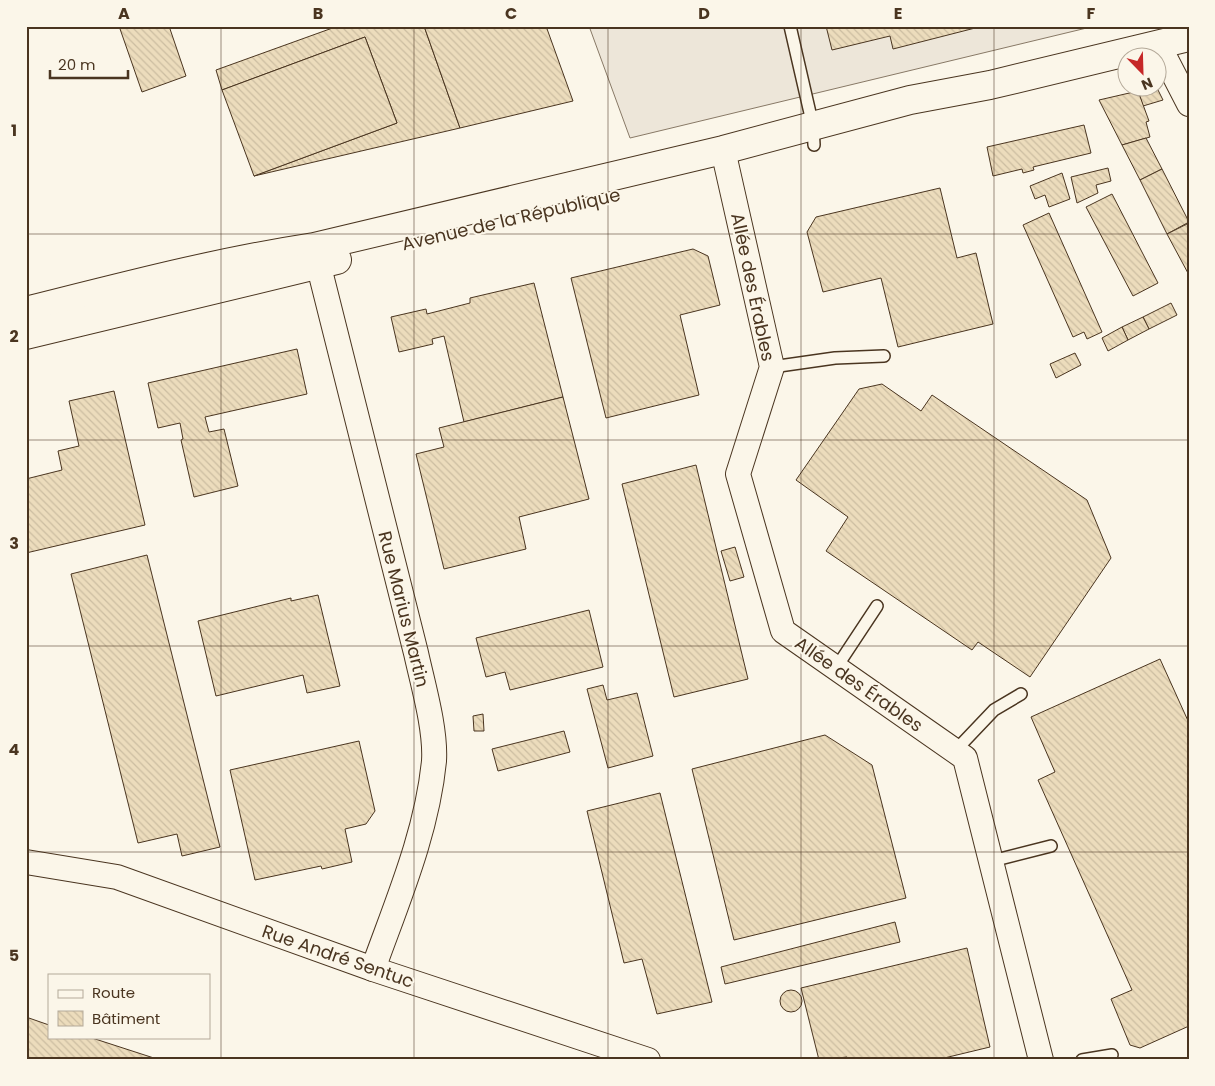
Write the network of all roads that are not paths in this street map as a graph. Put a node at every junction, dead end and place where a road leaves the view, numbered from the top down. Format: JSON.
{"nodes":[{"id":1,"x":790,"y":26,"type":"edge"},
{"id":2,"x":1189,"y":37,"type":"edge"},
{"id":3,"x":1158,"y":44,"type":"junction"},
{"id":4,"x":1189,"y":104,"type":"edge"},
{"id":5,"x":813,"y":136,"type":"junction"},
{"id":6,"x":725,"y":158,"type":"junction"},
{"id":7,"x":316,"y":256,"type":"junction"},
{"id":8,"x":26,"y":311,"type":"edge"},
{"id":9,"x":26,"y":335,"type":"edge"},
{"id":10,"x":884,"y":356,"type":"dead end"},
{"id":11,"x":772,"y":367,"type":"junction"},
{"id":12,"x":876,"y":606,"type":"dead end"},
{"id":13,"x":836,"y":668,"type":"junction"},
{"id":14,"x":1021,"y":694,"type":"dead end"},
{"id":15,"x":955,"y":751,"type":"junction"},
{"id":16,"x":1051,"y":846,"type":"dead end"},
{"id":17,"x":992,"y":861,"type":"junction"},
{"id":18,"x":26,"y":862,"type":"edge"},
{"id":19,"x":373,"y":969,"type":"junction"},
{"id":20,"x":1112,"y":1055,"type":"dead end"},
{"id":21,"x":648,"y":1060,"type":"edge"},
{"id":22,"x":1041,"y":1060,"type":"edge"},
{"id":23,"x":1082,"y":1060,"type":"edge"}],
"edges":[{"from":1,"to":5,"type":"lane"},
{"from":2,"to":3,"type":"main road","name":"Avenue de la République"},
{"from":3,"to":4,"type":"street"},
{"from":3,"to":5,"type":"main road","name":"Avenue de la République"},
{"from":5,"to":6,"type":"main road","name":"Avenue de la République"},
{"from":6,"to":7,"type":"main road","name":"Avenue de la République"},
{"from":6,"to":11,"type":"street","name":"Allée des Érables"},
{"from":7,"to":8,"type":"main road","name":"Avenue de la République"},
{"from":7,"to":9,"type":"main road","name":"Avenue de la République"},
{"from":7,"to":19,"type":"street","name":"Rue Marius Martin"},
{"from":10,"to":11,"type":"lane"},
{"from":11,"to":13,"type":"street","name":"Allée des Érables"},
{"from":12,"to":13,"type":"lane"},
{"from":13,"to":15,"type":"street","name":"Allée des Érables"},
{"from":14,"to":15,"type":"lane"},
{"from":15,"to":17,"type":"street","name":"Allée des Érables"},
{"from":16,"to":17,"type":"lane"},
{"from":17,"to":22,"type":"street","name":"Allée des Érables"},
{"from":18,"to":19,"type":"street","name":"Rue André Sentuc"},
{"from":19,"to":21,"type":"street","name":"Rue André Sentuc"},
{"from":20,"to":23,"type":"lane"}]}
